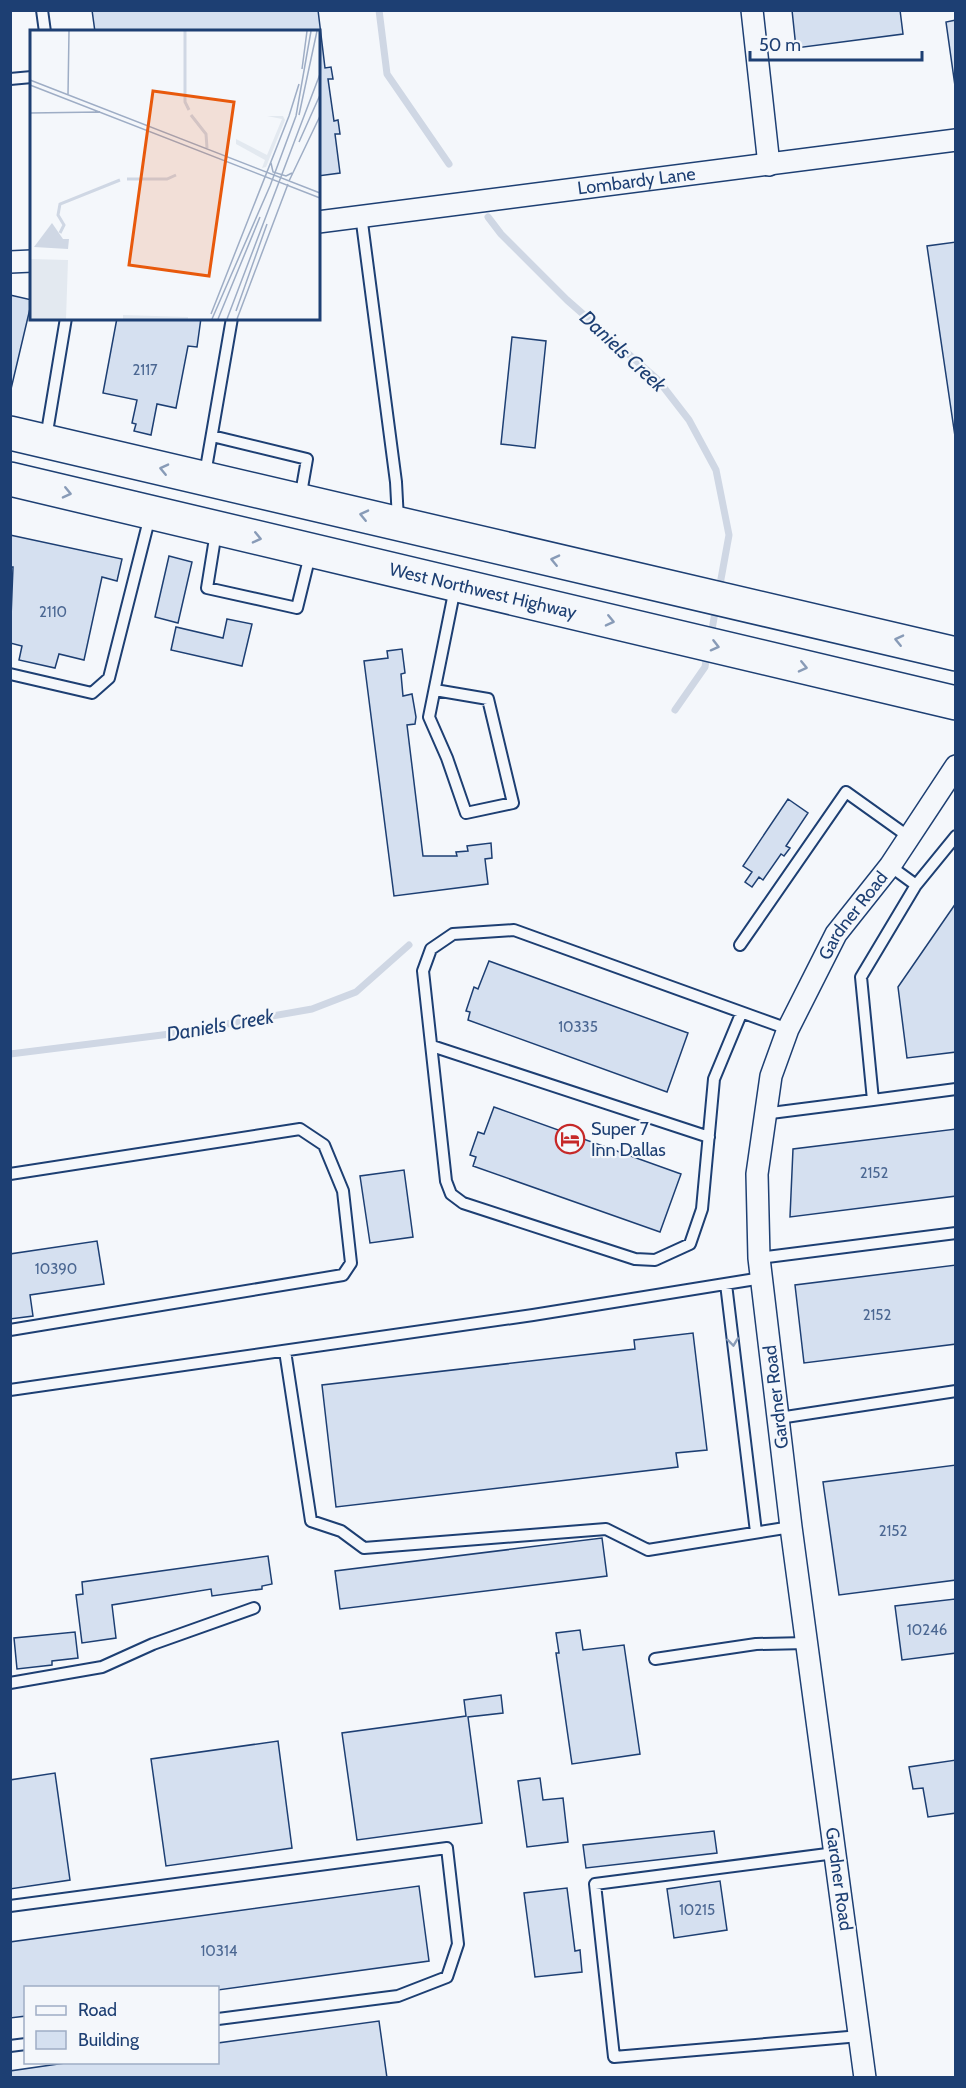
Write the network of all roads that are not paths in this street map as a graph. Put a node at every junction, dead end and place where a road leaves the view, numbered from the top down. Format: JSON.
{"nodes":[{"id":1,"x":42,"y":10,"type":"edge"},
{"id":2,"x":752,"y":10,"type":"edge"},
{"id":3,"x":45,"y":30,"type":"edge"},
{"id":4,"x":30,"y":77,"type":"edge"},
{"id":5,"x":10,"y":79,"type":"edge"},
{"id":6,"x":956,"y":140,"type":"edge"},
{"id":7,"x":769,"y":165,"type":"junction"},
{"id":8,"x":361,"y":215,"type":"junction"},
{"id":9,"x":320,"y":222,"type":"edge"},
{"id":10,"x":30,"y":261,"type":"edge"},
{"id":11,"x":10,"y":262,"type":"edge"},
{"id":12,"x":65,"y":320,"type":"edge"},
{"id":13,"x":232,"y":320,"type":"edge"},
{"id":14,"x":212,"y":436,"type":"junction"},
{"id":15,"x":28,"y":437,"type":"edge"},
{"id":16,"x":205,"y":478,"type":"junction"},
{"id":17,"x":13,"y":482,"type":"edge"},
{"id":18,"x":311,"y":503,"type":"junction"},
{"id":19,"x":151,"y":513,"type":"junction"},
{"id":20,"x":398,"y":523,"type":"junction"},
{"id":21,"x":217,"y":528,"type":"junction"},
{"id":22,"x":312,"y":550,"type":"junction"},
{"id":23,"x":455,"y":584,"type":"junction"},
{"id":24,"x":956,"y":654,"type":"edge"},
{"id":25,"x":10,"y":674,"type":"edge"},
{"id":26,"x":435,"y":690,"type":"junction"},
{"id":27,"x":956,"y":703,"type":"edge"},
{"id":28,"x":956,"y":766,"type":"edge"},
{"id":29,"x":956,"y":836,"type":"edge"},
{"id":30,"x":909,"y":837,"type":"junction"},
{"id":31,"x":890,"y":867,"type":"junction"},
{"id":32,"x":916,"y":885,"type":"junction"},
{"id":33,"x":740,"y":945,"type":"dead end"},
{"id":34,"x":741,"y":1014,"type":"junction"},
{"id":35,"x":788,"y":1029,"type":"junction"},
{"id":36,"x":432,"y":1046,"type":"junction"},
{"id":37,"x":956,"y":1089,"type":"edge"},
{"id":38,"x":873,"y":1100,"type":"junction"},
{"id":39,"x":763,"y":1114,"type":"junction"},
{"id":40,"x":708,"y":1137,"type":"junction"},
{"id":41,"x":10,"y":1174,"type":"edge"},
{"id":42,"x":956,"y":1233,"type":"edge"},
{"id":43,"x":760,"y":1268,"type":"junction"},
{"id":44,"x":726,"y":1284,"type":"junction"},
{"id":45,"x":10,"y":1330,"type":"edge"},
{"id":46,"x":285,"y":1351,"type":"junction"},
{"id":47,"x":10,"y":1390,"type":"edge"},
{"id":48,"x":956,"y":1391,"type":"edge"},
{"id":49,"x":779,"y":1418,"type":"junction"},
{"id":50,"x":791,"y":1527,"type":"junction"},
{"id":51,"x":756,"y":1532,"type":"junction"},
{"id":52,"x":254,"y":1608,"type":"dead end"},
{"id":53,"x":807,"y":1643,"type":"junction"},
{"id":54,"x":655,"y":1659,"type":"dead end"},
{"id":55,"x":10,"y":1683,"type":"edge"},
{"id":56,"x":835,"y":1853,"type":"junction"},
{"id":57,"x":10,"y":1906,"type":"edge"},
{"id":58,"x":219,"y":2019,"type":"edge"},
{"id":59,"x":860,"y":2036,"type":"junction"},
{"id":60,"x":865,"y":2078,"type":"edge"}],
"edges":[{"from":1,"to":3,"type":"lane"},
{"from":2,"to":7,"type":"street"},
{"from":4,"to":5,"type":"lane"},
{"from":6,"to":7,"type":"street","name":"Lombardy Lane"},
{"from":7,"to":8,"type":"street","name":"Lombardy Lane"},
{"from":8,"to":9,"type":"street","name":"Lombardy Lane"},
{"from":8,"to":20,"type":"lane"},
{"from":10,"to":11,"type":"street"},
{"from":12,"to":15,"type":"lane"},
{"from":13,"to":14,"type":"lane"},
{"from":14,"to":16,"type":"lane"},
{"from":14,"to":18,"type":"lane"},
{"from":16,"to":15,"type":"main road","one_way":true},
{"from":15,"to":17,"type":"main road"},
{"from":16,"to":18,"type":"main road"},
{"from":17,"to":19,"type":"main road","name":"West Northwest Highway","one_way":true},
{"from":20,"to":18,"type":"main road","one_way":true},
{"from":18,"to":22,"type":"main road"},
{"from":19,"to":21,"type":"main road","name":"West Northwest Highway"},
{"from":19,"to":25,"type":"lane"},
{"from":24,"to":20,"type":"main road","one_way":true},
{"from":21,"to":22,"type":"main road","name":"West Northwest Highway","one_way":true},
{"from":21,"to":22,"type":"lane"},
{"from":22,"to":23,"type":"main road","name":"West Northwest Highway"},
{"from":23,"to":26,"type":"lane"},
{"from":23,"to":27,"type":"main road","name":"West Northwest Highway","one_way":true},
{"from":26,"to":26,"type":"lane"},
{"from":28,"to":30,"type":"street","name":"Gardner Road"},
{"from":29,"to":32,"type":"lane"},
{"from":30,"to":31,"type":"street","name":"Gardner Road"},
{"from":30,"to":33,"type":"lane"},
{"from":31,"to":32,"type":"lane"},
{"from":31,"to":35,"type":"street","name":"Gardner Road"},
{"from":32,"to":38,"type":"lane"},
{"from":34,"to":35,"type":"lane"},
{"from":34,"to":36,"type":"lane"},
{"from":34,"to":40,"type":"lane"},
{"from":35,"to":39,"type":"street","name":"Gardner Road"},
{"from":36,"to":40,"type":"lane"},
{"from":36,"to":40,"type":"lane"},
{"from":37,"to":38,"type":"lane"},
{"from":38,"to":39,"type":"lane"},
{"from":39,"to":43,"type":"street","name":"Gardner Road"},
{"from":41,"to":45,"type":"lane"},
{"from":42,"to":43,"type":"lane"},
{"from":43,"to":44,"type":"lane"},
{"from":43,"to":49,"type":"street","name":"Gardner Road"},
{"from":44,"to":46,"type":"lane"},
{"from":44,"to":51,"type":"lane","one_way":true},
{"from":46,"to":47,"type":"lane"},
{"from":46,"to":51,"type":"lane"},
{"from":48,"to":49,"type":"lane"},
{"from":49,"to":50,"type":"street","name":"Gardner Road"},
{"from":50,"to":51,"type":"lane"},
{"from":50,"to":53,"type":"street","name":"Gardner Road"},
{"from":52,"to":55,"type":"lane"},
{"from":53,"to":54,"type":"lane"},
{"from":53,"to":56,"type":"street","name":"Gardner Road"},
{"from":56,"to":59,"type":"street","name":"Gardner Road"},
{"from":56,"to":59,"type":"lane"},
{"from":57,"to":58,"type":"lane"},
{"from":59,"to":60,"type":"street","name":"Gardner Road"}]}
